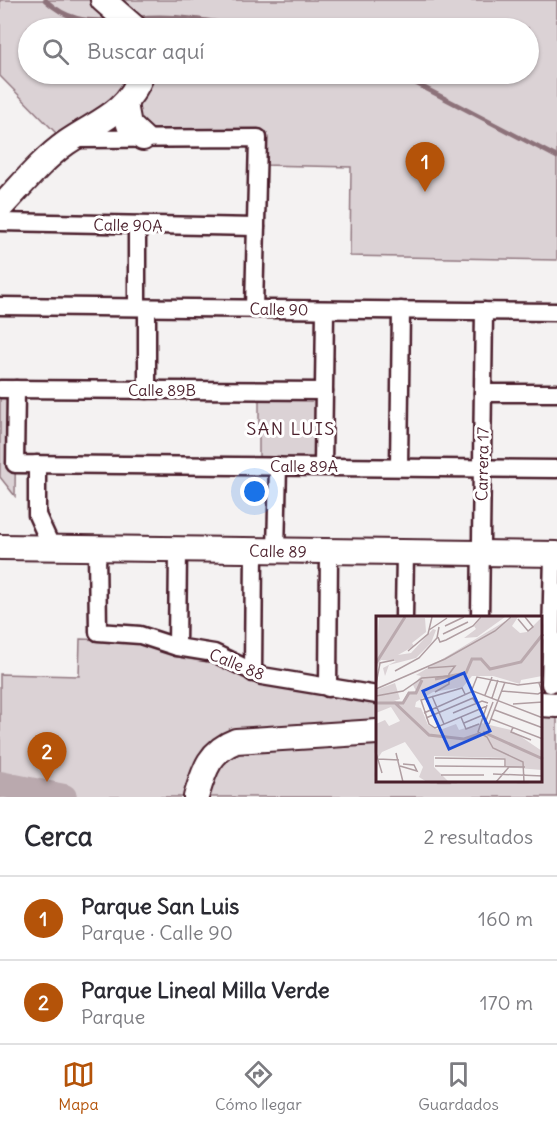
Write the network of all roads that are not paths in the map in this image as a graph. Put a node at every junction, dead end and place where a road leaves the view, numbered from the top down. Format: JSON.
{"nodes":[{"id":1,"x":136,"y":84,"type":"edge"},
{"id":2,"x":125,"y":104,"type":"junction"},
{"id":3,"x":143,"y":138,"type":"junction"},
{"id":4,"x":73,"y":139,"type":"junction"},
{"id":5,"x":0,"y":207,"type":"edge"},
{"id":6,"x":0,"y":222,"type":"edge"},
{"id":7,"x":137,"y":225,"type":"junction"},
{"id":8,"x":256,"y":227,"type":"junction"},
{"id":9,"x":0,"y":306,"type":"edge"},
{"id":10,"x":142,"y":307,"type":"junction"},
{"id":11,"x":254,"y":309,"type":"junction"},
{"id":12,"x":325,"y":309,"type":"junction"},
{"id":13,"x":401,"y":310,"type":"junction"},
{"id":14,"x":484,"y":311,"type":"junction"},
{"id":15,"x":557,"y":312,"type":"edge"},
{"id":16,"x":8,"y":389,"type":"edge"},
{"id":17,"x":147,"y":390,"type":"junction"},
{"id":18,"x":324,"y":391,"type":"junction"},
{"id":19,"x":483,"y":393,"type":"junction"},
{"id":20,"x":557,"y":393,"type":"edge"},
{"id":21,"x":37,"y":464,"type":"junction"},
{"id":22,"x":278,"y":466,"type":"junction"},
{"id":23,"x":323,"y":466,"type":"junction"},
{"id":24,"x":399,"y":466,"type":"junction"},
{"id":25,"x":482,"y":467,"type":"junction"},
{"id":26,"x":557,"y":469,"type":"edge"},
{"id":27,"x":52,"y":548,"type":"junction"},
{"id":28,"x":97,"y":549,"type":"junction"},
{"id":29,"x":178,"y":550,"type":"junction"},
{"id":30,"x":4,"y":551,"type":"edge"},
{"id":31,"x":265,"y":551,"type":"junction"},
{"id":32,"x":329,"y":551,"type":"junction"},
{"id":33,"x":405,"y":552,"type":"junction"},
{"id":34,"x":481,"y":553,"type":"junction"},
{"id":35,"x":555,"y":554,"type":"edge"},
{"id":36,"x":404,"y":616,"type":"edge"},
{"id":37,"x":480,"y":616,"type":"edge"},
{"id":38,"x":177,"y":647,"type":"junction"},
{"id":39,"x":253,"y":673,"type":"junction"},
{"id":40,"x":328,"y":688,"type":"junction"},
{"id":41,"x":376,"y":695,"type":"edge"},
{"id":42,"x":549,"y":698,"type":"edge"},
{"id":43,"x":376,"y":732,"type":"edge"},
{"id":44,"x":196,"y":797,"type":"edge"}],
"edges":[{"from":1,"to":2,"type":"street"},
{"from":2,"to":3,"type":"street"},
{"from":2,"to":4,"type":"street"},
{"from":3,"to":4,"type":"street"},
{"from":3,"to":8,"type":"street"},
{"from":4,"to":5,"type":"street"},
{"from":6,"to":7,"type":"street","name":"Calle 90A"},
{"from":7,"to":8,"type":"street","name":"Calle 90A"},
{"from":7,"to":10,"type":"street"},
{"from":8,"to":11,"type":"street"},
{"from":9,"to":10,"type":"street","name":"Calle 90"},
{"from":10,"to":11,"type":"street","name":"Calle 90"},
{"from":10,"to":17,"type":"street"},
{"from":11,"to":12,"type":"street","name":"Calle 90"},
{"from":12,"to":13,"type":"street","name":"Calle 90"},
{"from":12,"to":18,"type":"street"},
{"from":13,"to":14,"type":"street","name":"Calle 90"},
{"from":13,"to":24,"type":"street"},
{"from":14,"to":15,"type":"street","name":"Calle 90"},
{"from":14,"to":19,"type":"street","name":"Carrera 17"},
{"from":16,"to":17,"type":"street","name":"Calle 89B"},
{"from":16,"to":21,"type":"street","name":"Calle 89A"},
{"from":17,"to":18,"type":"street","name":"Calle 89B"},
{"from":18,"to":23,"type":"street"},
{"from":19,"to":20,"type":"street"},
{"from":19,"to":25,"type":"street","name":"Carrera 17"},
{"from":21,"to":22,"type":"street","name":"Calle 89A"},
{"from":21,"to":27,"type":"street"},
{"from":22,"to":23,"type":"street","name":"Calle 89A"},
{"from":22,"to":31,"type":"street"},
{"from":23,"to":24,"type":"street","name":"Calle 89A"},
{"from":24,"to":25,"type":"street","name":"Calle 89A"},
{"from":25,"to":26,"type":"street","name":"Calle 89A"},
{"from":25,"to":34,"type":"street","name":"Carrera 17"},
{"from":27,"to":28,"type":"street","name":"Calle 89"},
{"from":27,"to":30,"type":"street","name":"Calle 89"},
{"from":28,"to":29,"type":"street","name":"Calle 89"},
{"from":28,"to":38,"type":"street","name":"Calle 88"},
{"from":29,"to":31,"type":"street","name":"Calle 89"},
{"from":29,"to":38,"type":"street"},
{"from":31,"to":32,"type":"street","name":"Calle 89"},
{"from":31,"to":39,"type":"street"},
{"from":32,"to":33,"type":"street","name":"Calle 89"},
{"from":32,"to":40,"type":"street"},
{"from":33,"to":34,"type":"street","name":"Calle 89"},
{"from":33,"to":36,"type":"street"},
{"from":34,"to":35,"type":"street","name":"Calle 89"},
{"from":34,"to":37,"type":"street","name":"Carrera 17"},
{"from":35,"to":42,"type":"street"},
{"from":38,"to":39,"type":"street","name":"Calle 88"},
{"from":39,"to":40,"type":"street","name":"Calle 88"},
{"from":40,"to":41,"type":"street","name":"Calle 88"},
{"from":43,"to":44,"type":"street"}]}
